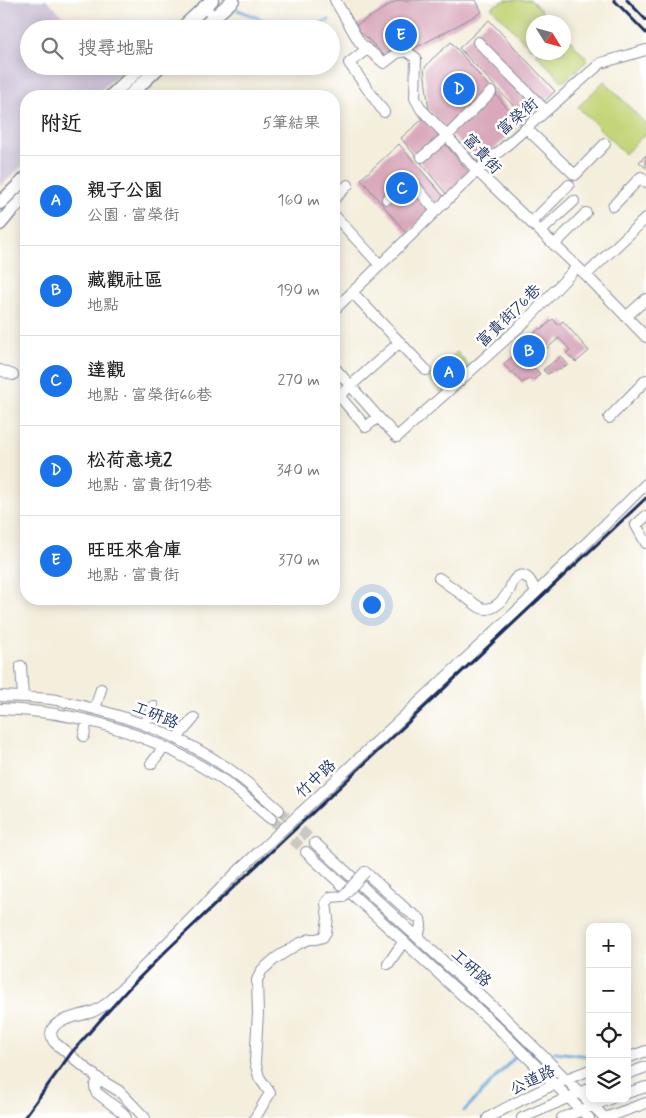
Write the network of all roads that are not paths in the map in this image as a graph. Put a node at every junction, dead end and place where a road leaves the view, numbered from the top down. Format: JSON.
{"nodes":[{"id":1,"x":233,"y":0,"type":"edge"},
{"id":2,"x":335,"y":0,"type":"edge"},
{"id":3,"x":208,"y":4,"type":"edge"},
{"id":4,"x":214,"y":17,"type":"junction"},
{"id":5,"x":191,"y":20,"type":"edge"},
{"id":6,"x":211,"y":20,"type":"edge"},
{"id":7,"x":216,"y":20,"type":"edge"},
{"id":8,"x":478,"y":42,"type":"dead end"},
{"id":9,"x":367,"y":49,"type":"junction"},
{"id":10,"x":646,"y":50,"type":"edge"},
{"id":11,"x":132,"y":75,"type":"edge"},
{"id":12,"x":151,"y":75,"type":"edge"},
{"id":13,"x":116,"y":90,"type":"edge"},
{"id":14,"x":135,"y":90,"type":"edge"},
{"id":15,"x":491,"y":92,"type":"dead end"},
{"id":16,"x":546,"y":111,"type":"junction"},
{"id":17,"x":384,"y":112,"type":"dead end"},
{"id":18,"x":526,"y":128,"type":"junction"},
{"id":19,"x":447,"y":136,"type":"junction"},
{"id":20,"x":605,"y":144,"type":"dead end"},
{"id":21,"x":422,"y":158,"type":"dead end"},
{"id":22,"x":477,"y":171,"type":"junction"},
{"id":23,"x":646,"y":182,"type":"edge"},
{"id":24,"x":20,"y":185,"type":"edge"},
{"id":25,"x":348,"y":185,"type":"dead end"},
{"id":26,"x":569,"y":185,"type":"dead end"},
{"id":27,"x":340,"y":193,"type":"edge"},
{"id":28,"x":20,"y":198,"type":"edge"},
{"id":29,"x":387,"y":199,"type":"dead end"},
{"id":30,"x":574,"y":201,"type":"dead end"},
{"id":31,"x":3,"y":205,"type":"edge"},
{"id":32,"x":613,"y":206,"type":"dead end"},
{"id":33,"x":436,"y":211,"type":"junction"},
{"id":34,"x":586,"y":213,"type":"dead end"},
{"id":35,"x":646,"y":218,"type":"edge"},
{"id":36,"x":340,"y":222,"type":"edge"},
{"id":37,"x":531,"y":223,"type":"junction"},
{"id":38,"x":0,"y":224,"type":"edge"},
{"id":39,"x":541,"y":231,"type":"junction"},
{"id":40,"x":554,"y":244,"type":"junction"},
{"id":41,"x":380,"y":265,"type":"junction"},
{"id":42,"x":577,"y":267,"type":"junction"},
{"id":43,"x":586,"y":275,"type":"junction"},
{"id":44,"x":352,"y":292,"type":"junction"},
{"id":45,"x":646,"y":298,"type":"edge"},
{"id":46,"x":340,"y":304,"type":"edge"},
{"id":47,"x":626,"y":317,"type":"junction"},
{"id":48,"x":646,"y":337,"type":"edge"},
{"id":49,"x":400,"y":342,"type":"junction"},
{"id":50,"x":0,"y":370,"type":"edge"},
{"id":51,"x":426,"y":370,"type":"dead end"},
{"id":52,"x":340,"y":374,"type":"edge"},
{"id":53,"x":13,"y":375,"type":"dead end"},
{"id":54,"x":646,"y":380,"type":"edge"},
{"id":55,"x":351,"y":386,"type":"junction"},
{"id":56,"x":340,"y":391,"type":"edge"},
{"id":57,"x":340,"y":398,"type":"edge"},
{"id":58,"x":609,"y":418,"type":"dead end"},
{"id":59,"x":376,"y":420,"type":"junction"},
{"id":60,"x":646,"y":484,"type":"edge"},
{"id":61,"x":646,"y":516,"type":"edge"},
{"id":62,"x":646,"y":543,"type":"edge"},
{"id":63,"x":439,"y":578,"type":"dead end"},
{"id":64,"x":536,"y":593,"type":"junction"},
{"id":65,"x":21,"y":666,"type":"dead end"},
{"id":66,"x":101,"y":689,"type":"dead end"},
{"id":67,"x":0,"y":696,"type":"edge"},
{"id":68,"x":23,"y":697,"type":"junction"},
{"id":69,"x":153,"y":706,"type":"dead end"},
{"id":70,"x":0,"y":708,"type":"edge"},
{"id":71,"x":95,"y":709,"type":"junction"},
{"id":72,"x":194,"y":718,"type":"dead end"},
{"id":73,"x":87,"y":720,"type":"junction"},
{"id":74,"x":145,"y":724,"type":"junction"},
{"id":75,"x":84,"y":736,"type":"dead end"},
{"id":76,"x":177,"y":738,"type":"junction"},
{"id":77,"x":164,"y":747,"type":"junction"},
{"id":78,"x":150,"y":764,"type":"dead end"},
{"id":79,"x":279,"y":810,"type":"tunnel mouth"},
{"id":80,"x":271,"y":819,"type":"tunnel mouth"},
{"id":81,"x":315,"y":843,"type":"tunnel mouth"},
{"id":82,"x":306,"y":852,"type":"tunnel mouth"},
{"id":83,"x":418,"y":937,"type":"junction"},
{"id":84,"x":404,"y":942,"type":"junction"},
{"id":85,"x":388,"y":964,"type":"dead end"},
{"id":86,"x":646,"y":1052,"type":"edge"},
{"id":87,"x":631,"y":1057,"type":"edge"},
{"id":88,"x":646,"y":1067,"type":"edge"},
{"id":89,"x":586,"y":1072,"type":"edge"},
{"id":90,"x":631,"y":1073,"type":"edge"},
{"id":91,"x":99,"y":1079,"type":"junction"},
{"id":92,"x":567,"y":1079,"type":"junction"},
{"id":93,"x":555,"y":1084,"type":"junction"},
{"id":94,"x":646,"y":1087,"type":"edge"},
{"id":95,"x":585,"y":1090,"type":"edge"},
{"id":96,"x":631,"y":1092,"type":"edge"},
{"id":97,"x":568,"y":1097,"type":"junction"},
{"id":98,"x":646,"y":1102,"type":"edge"},
{"id":99,"x":599,"y":1103,"type":"edge"},
{"id":100,"x":593,"y":1105,"type":"junction"},
{"id":101,"x":581,"y":1110,"type":"junction"},
{"id":102,"x":126,"y":1118,"type":"edge"},
{"id":103,"x":145,"y":1118,"type":"edge"},
{"id":104,"x":255,"y":1118,"type":"edge"},
{"id":105,"x":488,"y":1118,"type":"edge"},
{"id":106,"x":522,"y":1118,"type":"edge"},
{"id":107,"x":562,"y":1118,"type":"edge"},
{"id":108,"x":589,"y":1118,"type":"edge"},
{"id":109,"x":605,"y":1118,"type":"edge"}],
"edges":[{"from":1,"to":4,"type":"main road"},
{"from":2,"to":9,"type":"street","name":"富貴街"},
{"from":3,"to":4,"type":"street"},
{"from":3,"to":5,"type":"main road"},
{"from":4,"to":6,"type":"main road"},
{"from":4,"to":7,"type":"street"},
{"from":8,"to":16,"type":"street"},
{"from":9,"to":17,"type":"street"},
{"from":9,"to":19,"type":"street","name":"富貴街"},
{"from":10,"to":16,"type":"street","name":"富榮街"},
{"from":11,"to":13,"type":"main road"},
{"from":12,"to":14,"type":"main road"},
{"from":15,"to":19,"type":"street"},
{"from":16,"to":18,"type":"street","name":"富榮街"},
{"from":18,"to":20,"type":"street"},
{"from":18,"to":22,"type":"street","name":"富榮街"},
{"from":19,"to":21,"type":"street"},
{"from":19,"to":22,"type":"street","name":"富貴街"},
{"from":22,"to":33,"type":"street","name":"富榮街"},
{"from":22,"to":37,"type":"street","name":"富貴街"},
{"from":23,"to":32,"type":"street"},
{"from":24,"to":31,"type":"main road"},
{"from":25,"to":27,"type":"street"},
{"from":26,"to":37,"type":"street"},
{"from":28,"to":31,"type":"main road"},
{"from":29,"to":33,"type":"street"},
{"from":30,"to":39,"type":"street"},
{"from":31,"to":38,"type":"main road"},
{"from":33,"to":41,"type":"street","name":"富榮街"},
{"from":34,"to":40,"type":"street"},
{"from":35,"to":43,"type":"street"},
{"from":36,"to":41,"type":"street"},
{"from":37,"to":39,"type":"street","name":"富貴街"},
{"from":39,"to":40,"type":"street","name":"富貴街"},
{"from":40,"to":42,"type":"street","name":"富貴街"},
{"from":41,"to":44,"type":"street","name":"富榮街"},
{"from":42,"to":43,"type":"street","name":"富貴街"},
{"from":42,"to":59,"type":"street","name":"富貴街76巷"},
{"from":43,"to":47,"type":"street","name":"富貴街"},
{"from":44,"to":46,"type":"street","name":"富榮街"},
{"from":44,"to":49,"type":"street"},
{"from":45,"to":47,"type":"street"},
{"from":47,"to":48,"type":"street","name":"富貴街"},
{"from":49,"to":51,"type":"street"},
{"from":49,"to":55,"type":"street"},
{"from":50,"to":53,"type":"street"},
{"from":52,"to":55,"type":"street","name":"富貴街76巷"},
{"from":54,"to":58,"type":"street"},
{"from":55,"to":56,"type":"street"},
{"from":55,"to":59,"type":"street","name":"富貴街76巷"},
{"from":57,"to":59,"type":"street"},
{"from":60,"to":64,"type":"street","name":"竹中路"},
{"from":61,"to":62,"type":"street"},
{"from":63,"to":64,"type":"street"},
{"from":64,"to":91,"type":"street","name":"竹中路"},
{"from":65,"to":68,"type":"street"},
{"from":66,"to":71,"type":"street"},
{"from":67,"to":68,"type":"street","name":"工研路"},
{"from":68,"to":71,"type":"street","name":"工研路"},
{"from":69,"to":74,"type":"street"},
{"from":70,"to":73,"type":"street","name":"工研路"},
{"from":71,"to":74,"type":"street","name":"工研路"},
{"from":72,"to":76,"type":"street"},
{"from":73,"to":75,"type":"street"},
{"from":73,"to":77,"type":"street","name":"工研路"},
{"from":74,"to":76,"type":"street","name":"工研路"},
{"from":76,"to":79,"type":"street","name":"工研路"},
{"from":77,"to":78,"type":"street"},
{"from":77,"to":80,"type":"street","name":"工研路"},
{"from":81,"to":83,"type":"street","name":"工研路"},
{"from":82,"to":84,"type":"street","name":"工研路"},
{"from":83,"to":92,"type":"street","name":"工研路"},
{"from":83,"to":104,"type":"street","bridge":true},
{"from":84,"to":85,"type":"street"},
{"from":84,"to":93,"type":"street","name":"工研路"},
{"from":86,"to":87,"type":"street"},
{"from":88,"to":90,"type":"street"},
{"from":89,"to":92,"type":"street","name":"公道路"},
{"from":91,"to":102,"type":"street"},
{"from":91,"to":103,"type":"street"},
{"from":92,"to":93,"type":"street","name":"公道路"},
{"from":92,"to":95,"type":"street","name":"工研路"},
{"from":93,"to":97,"type":"street","name":"工研路"},
{"from":93,"to":105,"type":"street","name":"公道路"},
{"from":94,"to":96,"type":"street"},
{"from":95,"to":97,"type":"street","name":"公道路"},
{"from":95,"to":100,"type":"street","name":"工研路"},
{"from":97,"to":101,"type":"street","name":"工研路"},
{"from":97,"to":106,"type":"street","name":"公道路"},
{"from":98,"to":109,"type":"street"},
{"from":99,"to":100,"type":"street"},
{"from":100,"to":101,"type":"street"},
{"from":100,"to":109,"type":"street","name":"工研路"},
{"from":101,"to":107,"type":"street"},
{"from":101,"to":108,"type":"street","name":"工研路"}]}
